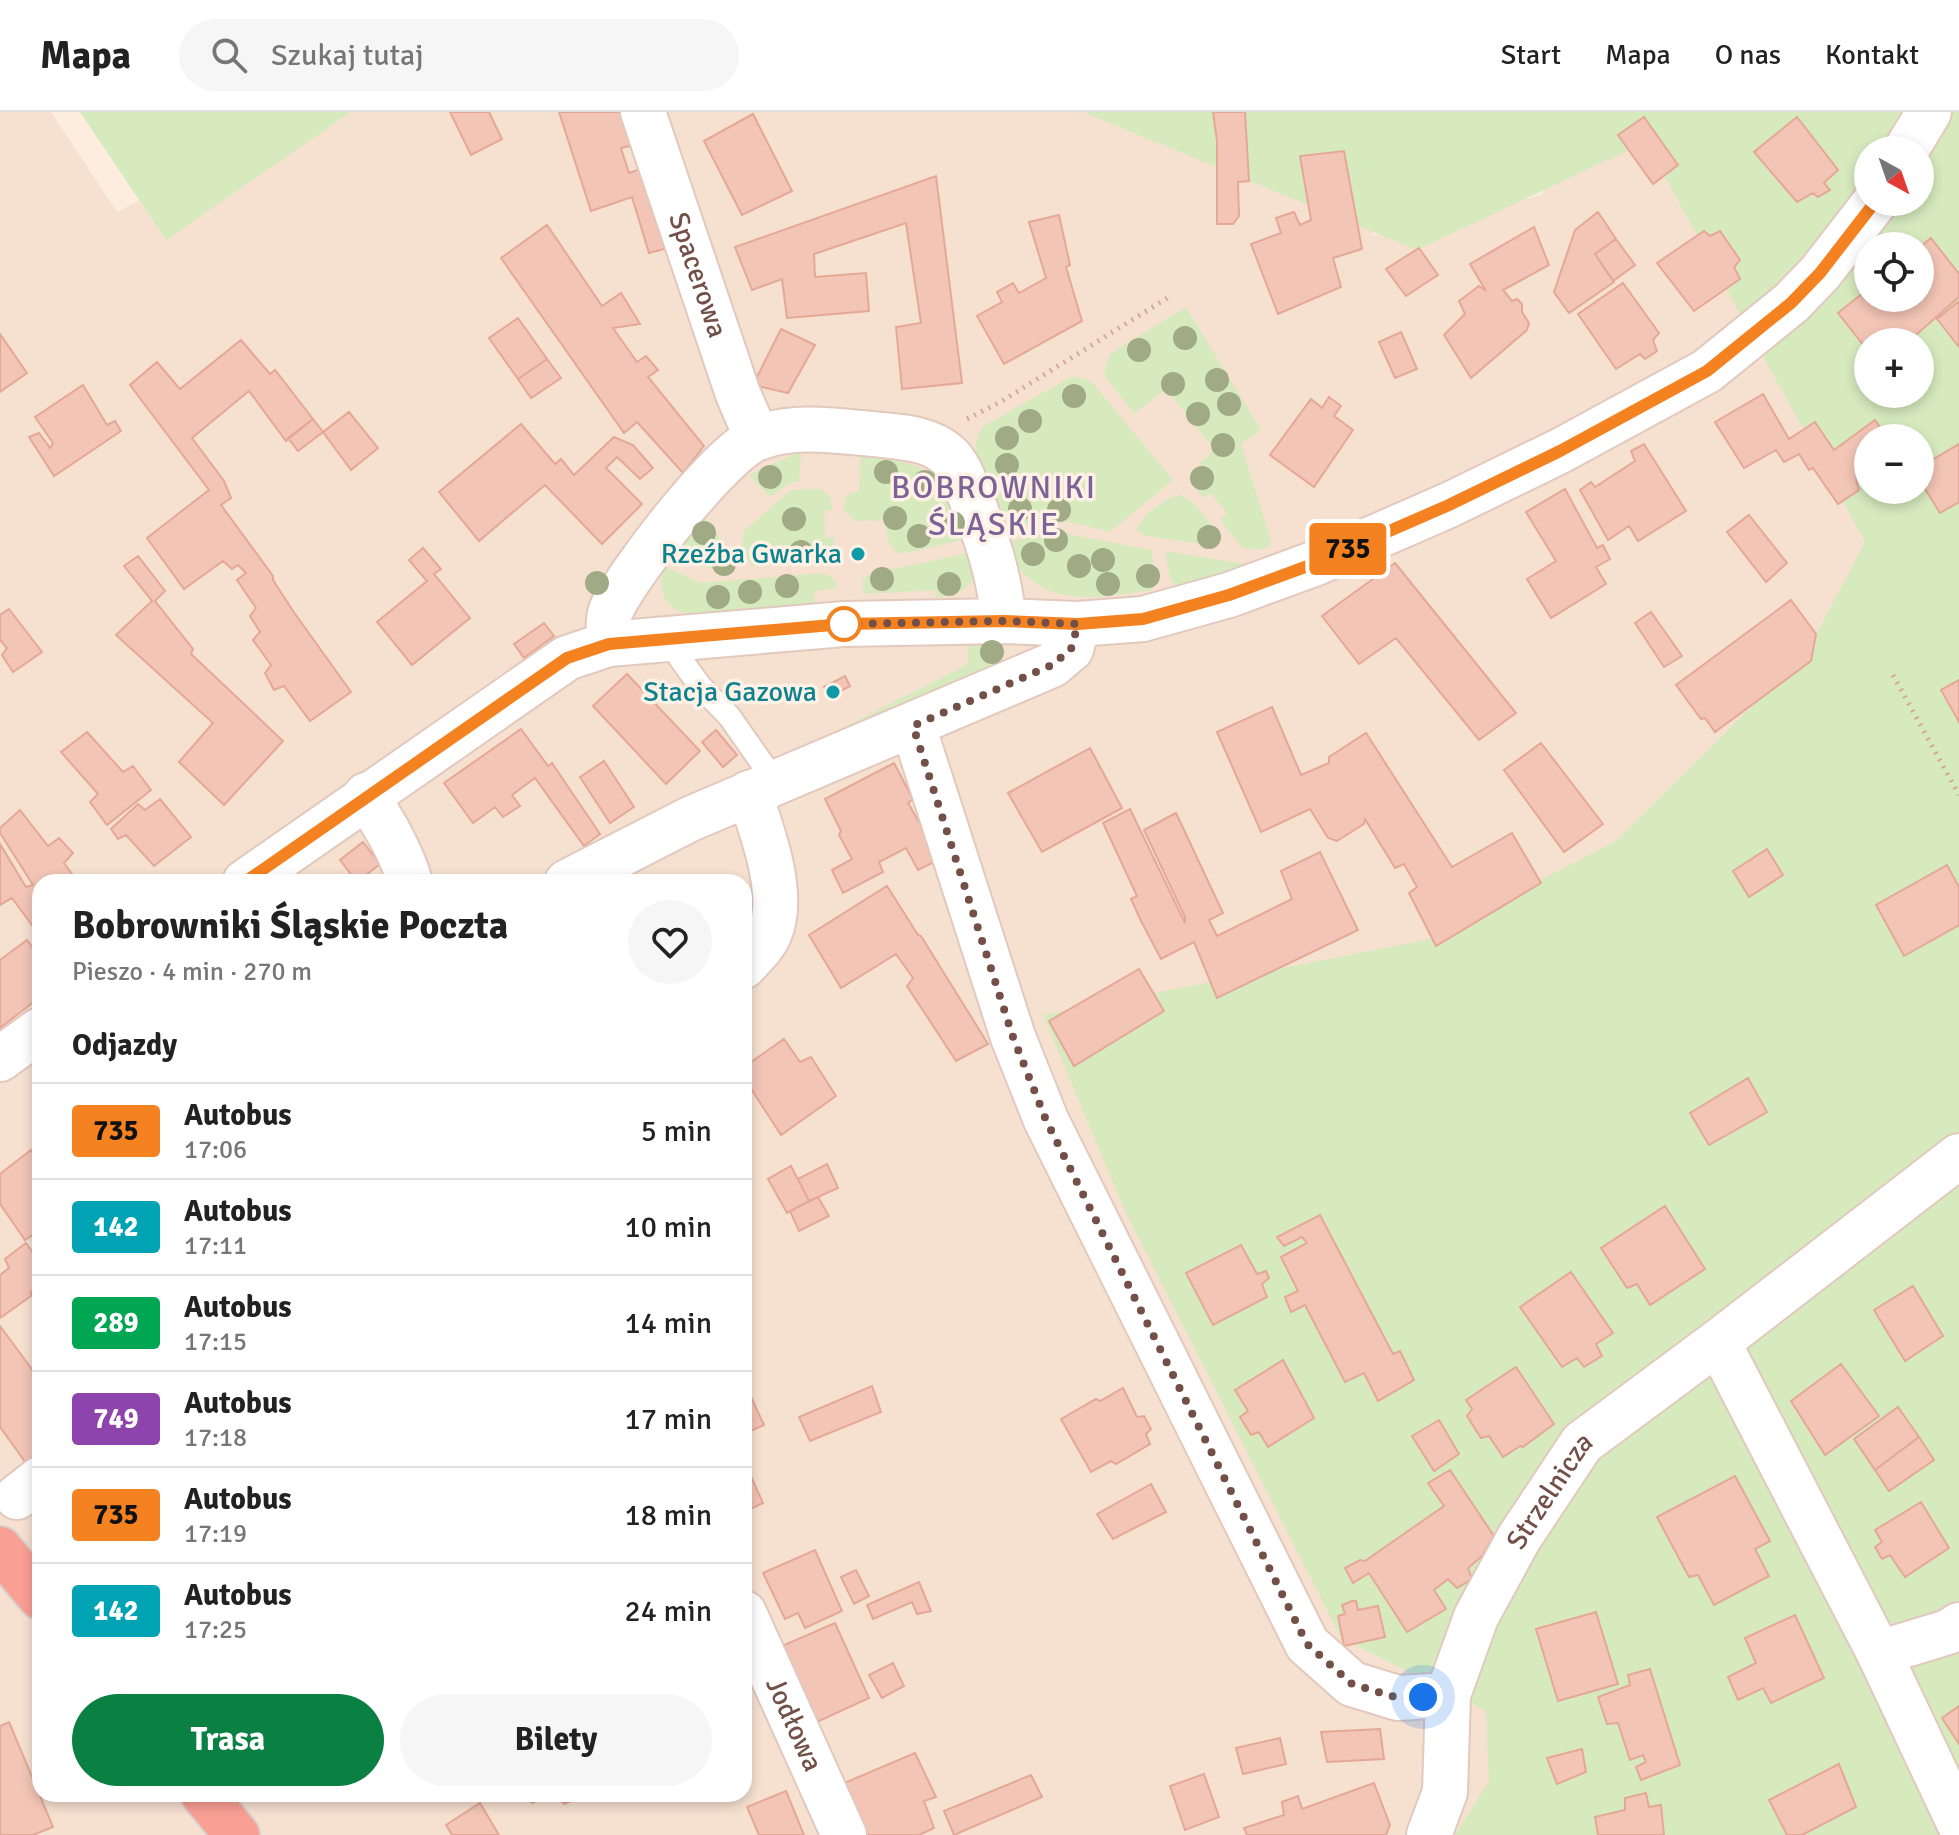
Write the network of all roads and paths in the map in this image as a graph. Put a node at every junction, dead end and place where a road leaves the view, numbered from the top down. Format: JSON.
{"nodes":[{"id":1,"x":643,"y":112,"type":"edge"},
{"id":2,"x":1929,"y":112,"type":"edge"},
{"id":3,"x":1914,"y":136,"type":"edge"},
{"id":4,"x":1864,"y":216,"type":"edge"},
{"id":5,"x":1172,"y":295,"type":"dead end"},
{"id":6,"x":757,"y":438,"type":"junction"},
{"id":7,"x":923,"y":441,"type":"junction"},
{"id":8,"x":1004,"y":621,"type":"junction"},
{"id":9,"x":1078,"y":624,"type":"junction"},
{"id":10,"x":677,"y":638,"type":"junction"},
{"id":11,"x":609,"y":644,"type":"junction"},
{"id":12,"x":1893,"y":675,"type":"dead end"},
{"id":13,"x":913,"y":726,"type":"junction"},
{"id":14,"x":763,"y":788,"type":"junction"},
{"id":15,"x":366,"y":795,"type":"junction"},
{"id":16,"x":1959,"y":795,"type":"edge"},
{"id":17,"x":256,"y":874,"type":"edge"},
{"id":18,"x":407,"y":874,"type":"edge"},
{"id":19,"x":583,"y":874,"type":"edge"},
{"id":20,"x":752,"y":957,"type":"edge"},
{"id":21,"x":32,"y":1036,"type":"edge"},
{"id":22,"x":0,"y":1059,"type":"edge"},
{"id":23,"x":1959,"y":1156,"type":"edge"},
{"id":24,"x":1718,"y":1342,"type":"junction"},
{"id":25,"x":0,"y":1549,"type":"edge"},
{"id":26,"x":32,"y":1587,"type":"edge"},
{"id":27,"x":1959,"y":1625,"type":"edge"},
{"id":28,"x":752,"y":1631,"type":"edge"},
{"id":29,"x":1879,"y":1653,"type":"junction"},
{"id":30,"x":1448,"y":1695,"type":"junction"},
{"id":31,"x":210,"y":1802,"type":"edge"},
{"id":32,"x":1959,"y":1823,"type":"edge"},
{"id":33,"x":237,"y":1835,"type":"edge"},
{"id":34,"x":844,"y":1835,"type":"edge"},
{"id":35,"x":1429,"y":1835,"type":"edge"}],
"edges":[{"from":1,"to":6,"type":"street","name":"Spacerowa"},
{"from":2,"to":3,"type":"street"},
{"from":4,"to":9,"type":"street"},
{"from":5,"to":7,"type":"path"},
{"from":6,"to":7,"type":"street"},
{"from":6,"to":11,"type":"street"},
{"from":7,"to":8,"type":"street"},
{"from":8,"to":9,"type":"street"},
{"from":8,"to":10,"type":"street"},
{"from":9,"to":13,"type":"street"},
{"from":10,"to":11,"type":"street"},
{"from":10,"to":14,"type":"lane"},
{"from":11,"to":15,"type":"street"},
{"from":12,"to":16,"type":"path"},
{"from":13,"to":14,"type":"street"},
{"from":13,"to":30,"type":"street"},
{"from":14,"to":19,"type":"street"},
{"from":14,"to":20,"type":"street"},
{"from":15,"to":17,"type":"street"},
{"from":15,"to":18,"type":"street"},
{"from":21,"to":22,"type":"street"},
{"from":23,"to":24,"type":"street","name":"Strzelnicza"},
{"from":24,"to":29,"type":"street"},
{"from":24,"to":30,"type":"street","name":"Strzelnicza"},
{"from":25,"to":26,"type":"highway"},
{"from":27,"to":29,"type":"street"},
{"from":28,"to":34,"type":"street","name":"Jodłowa"},
{"from":29,"to":32,"type":"street"},
{"from":30,"to":35,"type":"street","name":"Strzelnicza"},
{"from":31,"to":33,"type":"highway"}]}
